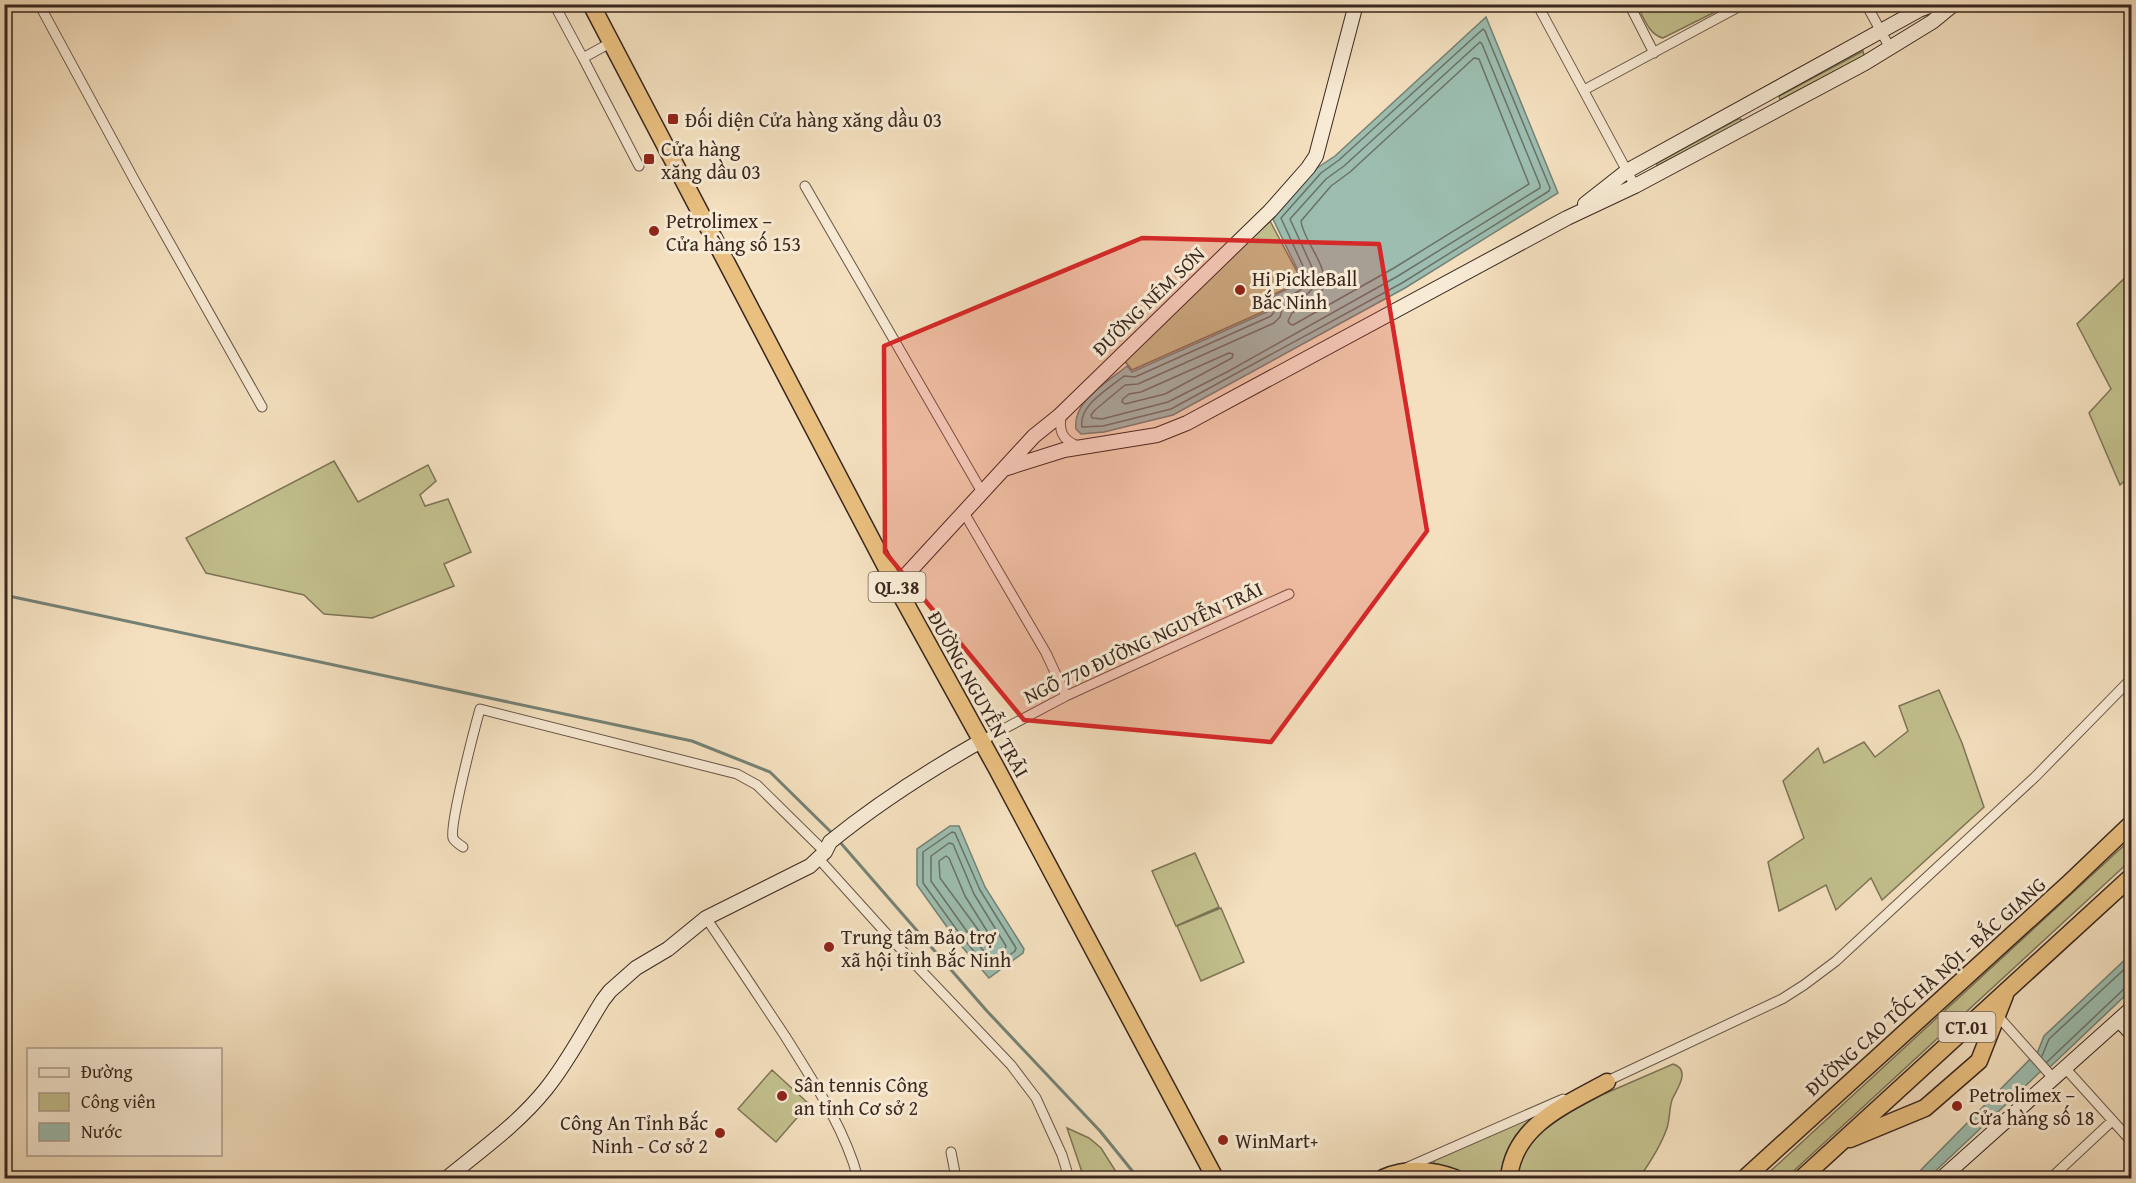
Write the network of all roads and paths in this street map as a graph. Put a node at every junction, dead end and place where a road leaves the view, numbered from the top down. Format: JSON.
{"nodes":[{"id":1,"x":39,"y":4,"type":"edge"},
{"id":2,"x":554,"y":4,"type":"edge"},
{"id":3,"x":591,"y":4,"type":"edge"},
{"id":4,"x":1356,"y":4,"type":"edge"},
{"id":5,"x":1537,"y":4,"type":"edge"},
{"id":6,"x":1629,"y":4,"type":"edge"},
{"id":7,"x":1744,"y":4,"type":"edge"},
{"id":8,"x":1866,"y":4,"type":"edge"},
{"id":9,"x":1935,"y":4,"type":"edge"},
{"id":10,"x":1954,"y":4,"type":"edge"},
{"id":11,"x":1881,"y":31,"type":"junction"},
{"id":12,"x":610,"y":44,"type":"junction"},
{"id":13,"x":1890,"y":48,"type":"junction"},
{"id":14,"x":1654,"y":52,"type":"junction"},
{"id":15,"x":583,"y":58,"type":"junction"},
{"id":16,"x":1584,"y":90,"type":"junction"},
{"id":17,"x":1752,"y":102,"type":"junction"},
{"id":18,"x":1762,"y":118,"type":"junction"},
{"id":19,"x":639,"y":166,"type":"dead end"},
{"id":20,"x":1627,"y":171,"type":"junction"},
{"id":21,"x":805,"y":186,"type":"dead end"},
{"id":22,"x":1635,"y":186,"type":"junction"},
{"id":23,"x":1567,"y":218,"type":"junction"},
{"id":24,"x":262,"y":407,"type":"dead end"},
{"id":25,"x":1063,"y":411,"type":"junction"},
{"id":26,"x":1084,"y":447,"type":"junction"},
{"id":27,"x":1004,"y":469,"type":"junction"},
{"id":28,"x":982,"y":492,"type":"junction"},
{"id":29,"x":963,"y":511,"type":"junction"},
{"id":30,"x":896,"y":586,"type":"junction"},
{"id":31,"x":1289,"y":594,"type":"dead end"},
{"id":32,"x":2132,"y":678,"type":"edge"},
{"id":33,"x":1066,"y":696,"type":"junction"},
{"id":34,"x":981,"y":741,"type":"junction"},
{"id":35,"x":2132,"y":823,"type":"edge"},
{"id":36,"x":463,"y":847,"type":"dead end"},
{"id":37,"x":824,"y":851,"type":"junction"},
{"id":38,"x":2132,"y":876,"type":"edge"},
{"id":39,"x":706,"y":918,"type":"junction"},
{"id":40,"x":2006,"y":991,"type":"junction"},
{"id":41,"x":2131,"y":1009,"type":"edge"},
{"id":42,"x":1997,"y":1015,"type":"junction"},
{"id":43,"x":2119,"y":1020,"type":"junction"},
{"id":44,"x":2132,"y":1034,"type":"edge"},
{"id":45,"x":2066,"y":1069,"type":"junction"},
{"id":46,"x":2054,"y":1079,"type":"junction"},
{"id":47,"x":1607,"y":1082,"type":"junction"},
{"id":48,"x":1842,"y":1090,"type":"junction"},
{"id":49,"x":2112,"y":1121,"type":"junction"},
{"id":50,"x":2132,"y":1142,"type":"edge"},
{"id":51,"x":1841,"y":1143,"type":"junction"},
{"id":52,"x":951,"y":1152,"type":"dead end"},
{"id":53,"x":1212,"y":1172,"type":"edge"},
{"id":54,"x":1389,"y":1176,"type":"edge"},
{"id":55,"x":447,"y":1179,"type":"edge"},
{"id":56,"x":858,"y":1179,"type":"edge"},
{"id":57,"x":956,"y":1179,"type":"edge"},
{"id":58,"x":1069,"y":1179,"type":"edge"},
{"id":59,"x":1221,"y":1179,"type":"edge"},
{"id":60,"x":1455,"y":1179,"type":"edge"},
{"id":61,"x":1509,"y":1179,"type":"edge"},
{"id":62,"x":1733,"y":1179,"type":"edge"},
{"id":63,"x":1745,"y":1179,"type":"edge"},
{"id":64,"x":1802,"y":1179,"type":"edge"},
{"id":65,"x":1942,"y":1179,"type":"edge"},
{"id":66,"x":2051,"y":1179,"type":"edge"}],
"edges":[{"from":1,"to":24,"type":"street"},
{"from":2,"to":15,"type":"street"},
{"from":3,"to":12,"type":"highway","name":"ĐƯỜNG NGUYỄN TRÃI","number":"QL.38"},
{"from":4,"to":25,"type":"main road","name":"ĐƯỜNG NÉM SƠN"},
{"from":5,"to":16,"type":"street"},
{"from":6,"to":14,"type":"street"},
{"from":7,"to":14,"type":"street"},
{"from":8,"to":11,"type":"street"},
{"from":9,"to":11,"type":"main road"},
{"from":10,"to":13,"type":"main road"},
{"from":11,"to":13,"type":"street"},
{"from":11,"to":17,"type":"main road"},
{"from":12,"to":15,"type":"street"},
{"from":12,"to":30,"type":"highway","name":"ĐƯỜNG NGUYỄN TRÃI","number":"QL.38"},
{"from":13,"to":18,"type":"main road"},
{"from":14,"to":16,"type":"street"},
{"from":15,"to":19,"type":"street"},
{"from":16,"to":20,"type":"street"},
{"from":17,"to":18,"type":"main road"},
{"from":17,"to":20,"type":"main road"},
{"from":18,"to":22,"type":"main road"},
{"from":20,"to":22,"type":"street"},
{"from":20,"to":23,"type":"main road"},
{"from":21,"to":28,"type":"street"},
{"from":22,"to":23,"type":"main road"},
{"from":23,"to":26,"type":"main road"},
{"from":25,"to":26,"type":"street"},
{"from":25,"to":27,"type":"main road","name":"ĐƯỜNG NÉM SƠN"},
{"from":26,"to":27,"type":"main road"},
{"from":27,"to":28,"type":"main road","name":"ĐƯỜNG NÉM SƠN"},
{"from":28,"to":29,"type":"main road","name":"ĐƯỜNG NÉM SƠN"},
{"from":29,"to":30,"type":"main road","name":"ĐƯỜNG NÉM SƠN"},
{"from":29,"to":33,"type":"street"},
{"from":30,"to":34,"type":"highway","name":"ĐƯỜNG NGUYỄN TRÃI","number":"QL.38"},
{"from":31,"to":33,"type":"street","name":"NGÕ 770 ĐƯỜNG NGUYỄN TRÃI"},
{"from":32,"to":47,"type":"street"},
{"from":33,"to":34,"type":"street","name":"NGÕ 770 ĐƯỜNG NGUYỄN TRÃI"},
{"from":34,"to":37,"type":"main road"},
{"from":34,"to":53,"type":"highway","name":"ĐƯỜNG NGUYỄN TRÃI","number":"QL.38"},
{"from":35,"to":48,"type":"highway","name":"ĐƯỜNG CAO TỐC HÀ NỘI - BẮC GIANG","number":"CT.01"},
{"from":36,"to":37,"type":"street"},
{"from":37,"to":39,"type":"main road"},
{"from":37,"to":58,"type":"street"},
{"from":38,"to":40,"type":"highway","number":"CT.01"},
{"from":39,"to":55,"type":"main road"},
{"from":39,"to":56,"type":"street"},
{"from":40,"to":42,"type":"highway"},
{"from":40,"to":51,"type":"highway","number":"CT.01"},
{"from":41,"to":43,"type":"main road"},
{"from":42,"to":46,"type":"street"},
{"from":42,"to":51,"type":"highway"},
{"from":43,"to":44,"type":"main road"},
{"from":43,"to":45,"type":"main road"},
{"from":45,"to":46,"type":"main road"},
{"from":45,"to":49,"type":"street"},
{"from":46,"to":65,"type":"main road"},
{"from":47,"to":54,"type":"street"},
{"from":47,"to":61,"type":"highway"},
{"from":48,"to":62,"type":"highway"},
{"from":48,"to":63,"type":"highway","name":"ĐƯỜNG CAO TỐC HÀ NỘI - BẮC GIANG","number":"CT.01"},
{"from":49,"to":50,"type":"street"},
{"from":49,"to":66,"type":"street"},
{"from":51,"to":64,"type":"highway","number":"CT.01"},
{"from":52,"to":57,"type":"street"},
{"from":53,"to":59,"type":"highway","name":"ĐƯỜNG NGUYỄN TRÃI"},
{"from":54,"to":60,"type":"highway"}]}
